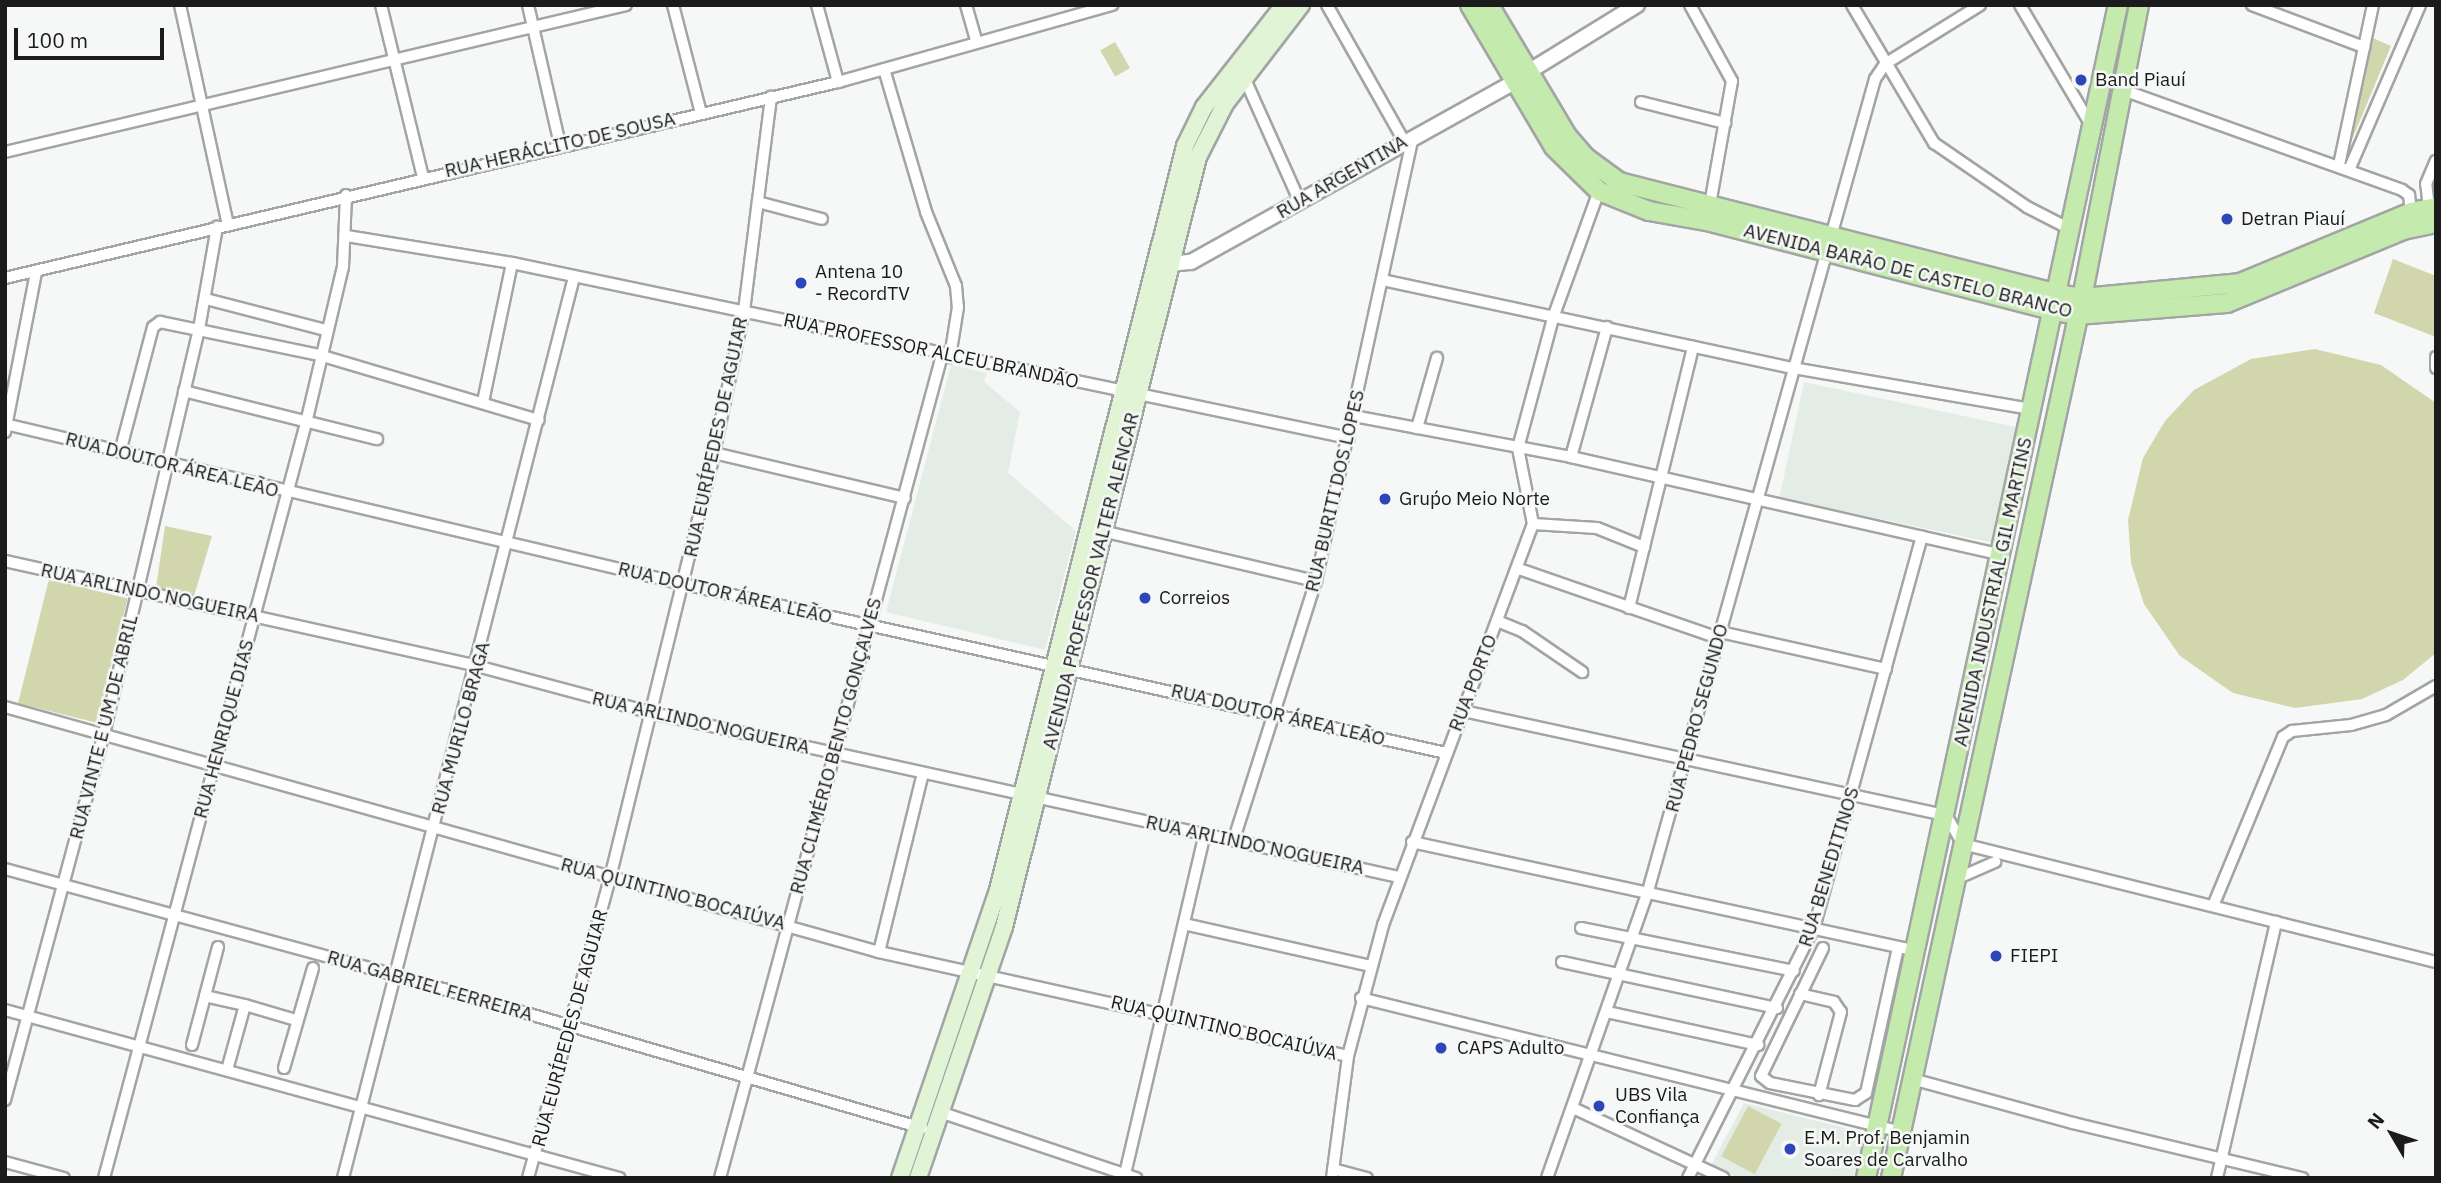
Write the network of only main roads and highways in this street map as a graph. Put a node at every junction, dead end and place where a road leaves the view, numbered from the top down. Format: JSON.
{"nodes":[{"id":1,"x":1283,"y":5,"type":"edge"},
{"id":2,"x":1301,"y":5,"type":"edge"},
{"id":3,"x":1470,"y":5,"type":"edge"},
{"id":4,"x":1489,"y":5,"type":"edge"},
{"id":5,"x":2118,"y":5,"type":"edge"},
{"id":6,"x":2139,"y":5,"type":"edge"},
{"id":7,"x":1521,"y":77,"type":"junction"},
{"id":8,"x":2433,"y":212,"type":"edge"},
{"id":9,"x":1708,"y":214,"type":"junction"},
{"id":10,"x":1161,"y":265,"type":"junction"},
{"id":11,"x":2056,"y":302,"type":"junction"},
{"id":12,"x":2080,"y":307,"type":"junction"},
{"id":13,"x":1129,"y":392,"type":"junction"},
{"id":14,"x":1062,"y":665,"type":"junction"},
{"id":15,"x":979,"y":975,"type":"junction"},
{"id":16,"x":926,"y":1129,"type":"junction"},
{"id":17,"x":900,"y":1178,"type":"edge"},
{"id":18,"x":918,"y":1178,"type":"edge"},
{"id":19,"x":1866,"y":1178,"type":"edge"},
{"id":20,"x":1891,"y":1178,"type":"edge"}],
"edges":[{"from":1,"to":10,"type":"main road","name":"AVENIDA PROFESSOR VALTER ALENCAR"},
{"from":2,"to":10,"type":"main road","name":"AVENIDA PROFESSOR VALTER ALENCAR"},
{"from":3,"to":7,"type":"main road","name":"AVENIDA BARÃO DE CASTELO BRANCO"},
{"from":4,"to":7,"type":"main road","name":"AVENIDA BARÃO DE CASTELO BRANCO"},
{"from":5,"to":11,"type":"main road","name":"AVENIDA INDUSTRIAL GIL MARTINS"},
{"from":6,"to":12,"type":"main road","name":"AVENIDA INDUSTRIAL GIL MARTINS"},
{"from":7,"to":9,"type":"main road","name":"AVENIDA BARÃO DE CASTELO BRANCO"},
{"from":7,"to":9,"type":"main road","name":"AVENIDA BARÃO DE CASTELO BRANCO"},
{"from":8,"to":12,"type":"main road","name":"AVENIDA BARÃO DE CASTELO BRANCO"},
{"from":8,"to":12,"type":"main road","name":"AVENIDA BARÃO DE CASTELO BRANCO"},
{"from":9,"to":11,"type":"main road","name":"AVENIDA BARÃO DE CASTELO BRANCO"},
{"from":10,"to":13,"type":"main road","name":"AVENIDA PROFESSOR VALTER ALENCAR"},
{"from":11,"to":12,"type":"main road","name":"AVENIDA BARÃO DE CASTELO BRANCO"},
{"from":11,"to":19,"type":"main road","name":"AVENIDA INDUSTRIAL GIL MARTINS"},
{"from":12,"to":20,"type":"main road","name":"AVENIDA INDUSTRIAL GIL MARTINS"},
{"from":13,"to":14,"type":"main road","name":"AVENIDA PROFESSOR VALTER ALENCAR"},
{"from":13,"to":14,"type":"main road","name":"AVENIDA PROFESSOR VALTER ALENCAR"},
{"from":14,"to":15,"type":"main road","name":"AVENIDA PROFESSOR VALTER ALENCAR"},
{"from":15,"to":16,"type":"main road","name":"AVENIDA PROFESSOR VALTER ALENCAR"},
{"from":15,"to":16,"type":"main road","name":"AVENIDA PROFESSOR VALTER ALENCAR"},
{"from":16,"to":17,"type":"main road","name":"AVENIDA PROFESSOR VALTER ALENCAR"},
{"from":16,"to":18,"type":"main road","name":"AVENIDA PROFESSOR VALTER ALENCAR"}]}
